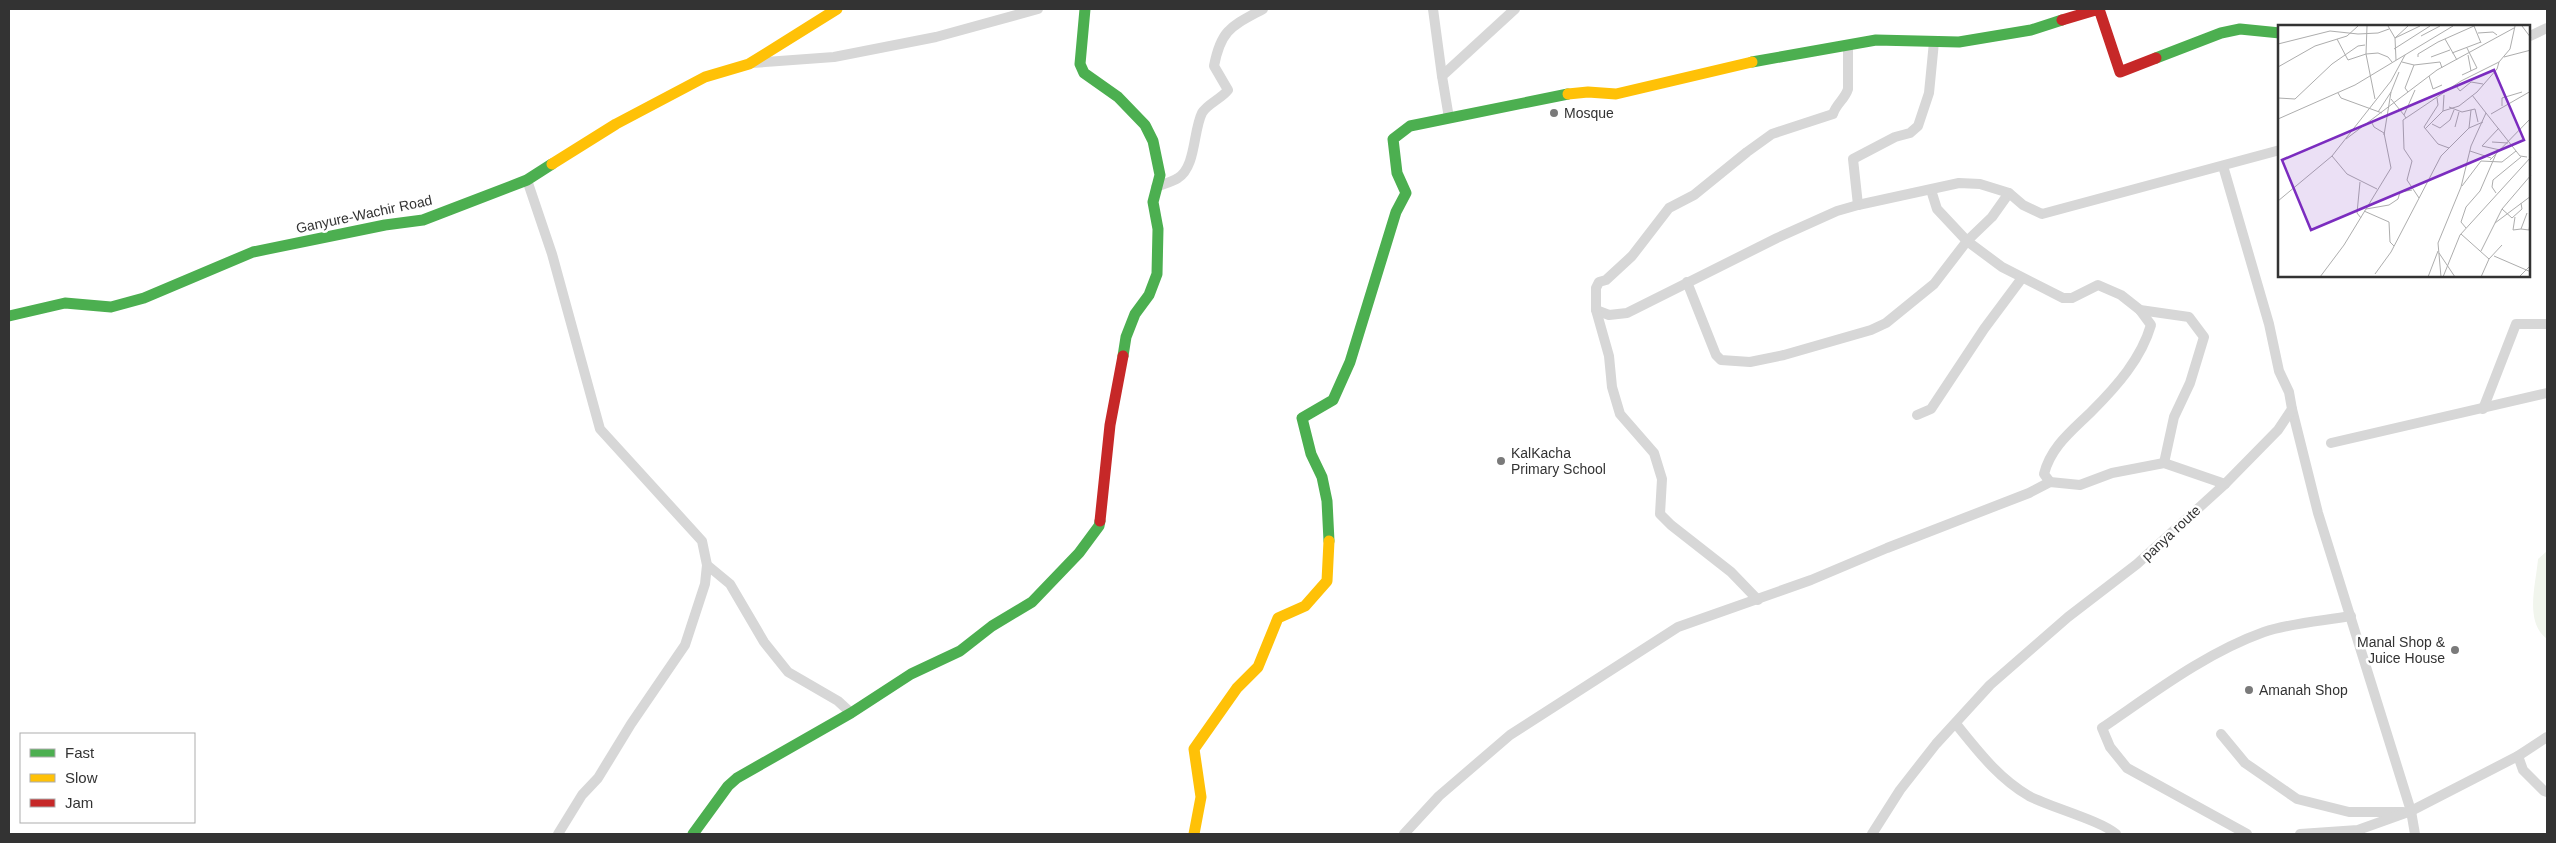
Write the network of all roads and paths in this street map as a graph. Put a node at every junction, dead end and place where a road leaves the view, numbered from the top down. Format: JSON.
{"nodes":[{"id":1,"x":837,"y":9,"type":"edge"},
{"id":2,"x":1038,"y":9,"type":"edge"},
{"id":3,"x":1085,"y":9,"type":"edge"},
{"id":4,"x":1263,"y":9,"type":"edge"},
{"id":5,"x":1433,"y":9,"type":"edge"},
{"id":6,"x":1515,"y":9,"type":"edge"},
{"id":7,"x":2547,"y":28,"type":"edge"},
{"id":8,"x":2278,"y":33,"type":"edge"},
{"id":9,"x":2531,"y":36,"type":"edge"},
{"id":10,"x":1934,"y":42,"type":"junction"},
{"id":11,"x":1848,"y":45,"type":"junction"},
{"id":12,"x":749,"y":64,"type":"junction"},
{"id":13,"x":1442,"y":76,"type":"junction"},
{"id":14,"x":1449,"y":118,"type":"junction"},
{"id":15,"x":2278,"y":151,"type":"edge"},
{"id":16,"x":2223,"y":166,"type":"junction"},
{"id":17,"x":528,"y":180,"type":"junction"},
{"id":18,"x":1156,"y":187,"type":"junction"},
{"id":19,"x":1931,"y":190,"type":"junction"},
{"id":20,"x":2009,"y":193,"type":"junction"},
{"id":21,"x":1858,"y":204,"type":"junction"},
{"id":22,"x":1967,"y":241,"type":"junction"},
{"id":23,"x":2022,"y":278,"type":"junction"},
{"id":24,"x":1688,"y":282,"type":"junction"},
{"id":25,"x":1596,"y":310,"type":"junction"},
{"id":26,"x":2140,"y":310,"type":"junction"},
{"id":27,"x":9,"y":316,"type":"edge"},
{"id":28,"x":2547,"y":324,"type":"edge"},
{"id":29,"x":2547,"y":393,"type":"edge"},
{"id":30,"x":2292,"y":409,"type":"junction"},
{"id":31,"x":2482,"y":409,"type":"junction"},
{"id":32,"x":1917,"y":415,"type":"dead end"},
{"id":33,"x":2331,"y":443,"type":"dead end"},
{"id":34,"x":2164,"y":463,"type":"junction"},
{"id":35,"x":2050,"y":482,"type":"junction"},
{"id":36,"x":2224,"y":484,"type":"junction"},
{"id":37,"x":707,"y":565,"type":"junction"},
{"id":38,"x":1758,"y":600,"type":"junction"},
{"id":39,"x":2351,"y":616,"type":"junction"},
{"id":40,"x":851,"y":713,"type":"junction"},
{"id":41,"x":1956,"y":724,"type":"junction"},
{"id":42,"x":2221,"y":734,"type":"dead end"},
{"id":43,"x":2547,"y":737,"type":"edge"},
{"id":44,"x":2518,"y":756,"type":"junction"},
{"id":45,"x":2547,"y":792,"type":"edge"},
{"id":46,"x":2411,"y":811,"type":"junction"},
{"id":47,"x":558,"y":834,"type":"edge"},
{"id":48,"x":692,"y":834,"type":"edge"},
{"id":49,"x":1194,"y":834,"type":"edge"},
{"id":50,"x":1404,"y":834,"type":"edge"},
{"id":51,"x":1872,"y":834,"type":"edge"},
{"id":52,"x":2116,"y":834,"type":"edge"},
{"id":53,"x":2247,"y":834,"type":"edge"},
{"id":54,"x":2300,"y":834,"type":"edge"},
{"id":55,"x":2415,"y":834,"type":"edge"}],
"edges":[{"from":1,"to":12,"type":"street","name":"Ganyure-Wachir Road"},
{"from":2,"to":12,"type":"street"},
{"from":3,"to":18,"type":"street"},
{"from":4,"to":18,"type":"street"},
{"from":5,"to":13,"type":"street"},
{"from":6,"to":13,"type":"street"},
{"from":7,"to":9,"type":"street"},
{"from":8,"to":10,"type":"street"},
{"from":10,"to":11,"type":"street"},
{"from":10,"to":21,"type":"street"},
{"from":11,"to":14,"type":"street"},
{"from":11,"to":25,"type":"street"},
{"from":12,"to":17,"type":"street","name":"Ganyure-Wachir Road"},
{"from":13,"to":14,"type":"street"},
{"from":14,"to":49,"type":"street"},
{"from":15,"to":16,"type":"street"},
{"from":16,"to":20,"type":"street"},
{"from":16,"to":30,"type":"street"},
{"from":17,"to":27,"type":"street","name":"Ganyure-Wachir Road"},
{"from":17,"to":37,"type":"street"},
{"from":18,"to":40,"type":"street"},
{"from":19,"to":20,"type":"street"},
{"from":19,"to":21,"type":"street"},
{"from":19,"to":22,"type":"street"},
{"from":20,"to":22,"type":"street"},
{"from":21,"to":24,"type":"street"},
{"from":22,"to":23,"type":"street"},
{"from":22,"to":24,"type":"street"},
{"from":23,"to":26,"type":"street"},
{"from":23,"to":32,"type":"street"},
{"from":24,"to":25,"type":"street"},
{"from":25,"to":38,"type":"street"},
{"from":26,"to":34,"type":"street"},
{"from":26,"to":35,"type":"street"},
{"from":28,"to":31,"type":"street"},
{"from":29,"to":31,"type":"street"},
{"from":30,"to":36,"type":"street","name":"panya route"},
{"from":30,"to":39,"type":"street"},
{"from":31,"to":33,"type":"street"},
{"from":34,"to":35,"type":"street"},
{"from":34,"to":36,"type":"street"},
{"from":35,"to":38,"type":"street"},
{"from":36,"to":41,"type":"street","name":"panya route"},
{"from":37,"to":40,"type":"street"},
{"from":37,"to":47,"type":"street"},
{"from":38,"to":50,"type":"street"},
{"from":39,"to":46,"type":"street"},
{"from":39,"to":53,"type":"street"},
{"from":40,"to":48,"type":"street"},
{"from":41,"to":51,"type":"street","name":"panya route"},
{"from":41,"to":52,"type":"street"},
{"from":42,"to":46,"type":"street"},
{"from":43,"to":44,"type":"street"},
{"from":44,"to":45,"type":"street"},
{"from":44,"to":46,"type":"street"},
{"from":46,"to":54,"type":"street"},
{"from":46,"to":55,"type":"street"}]}
